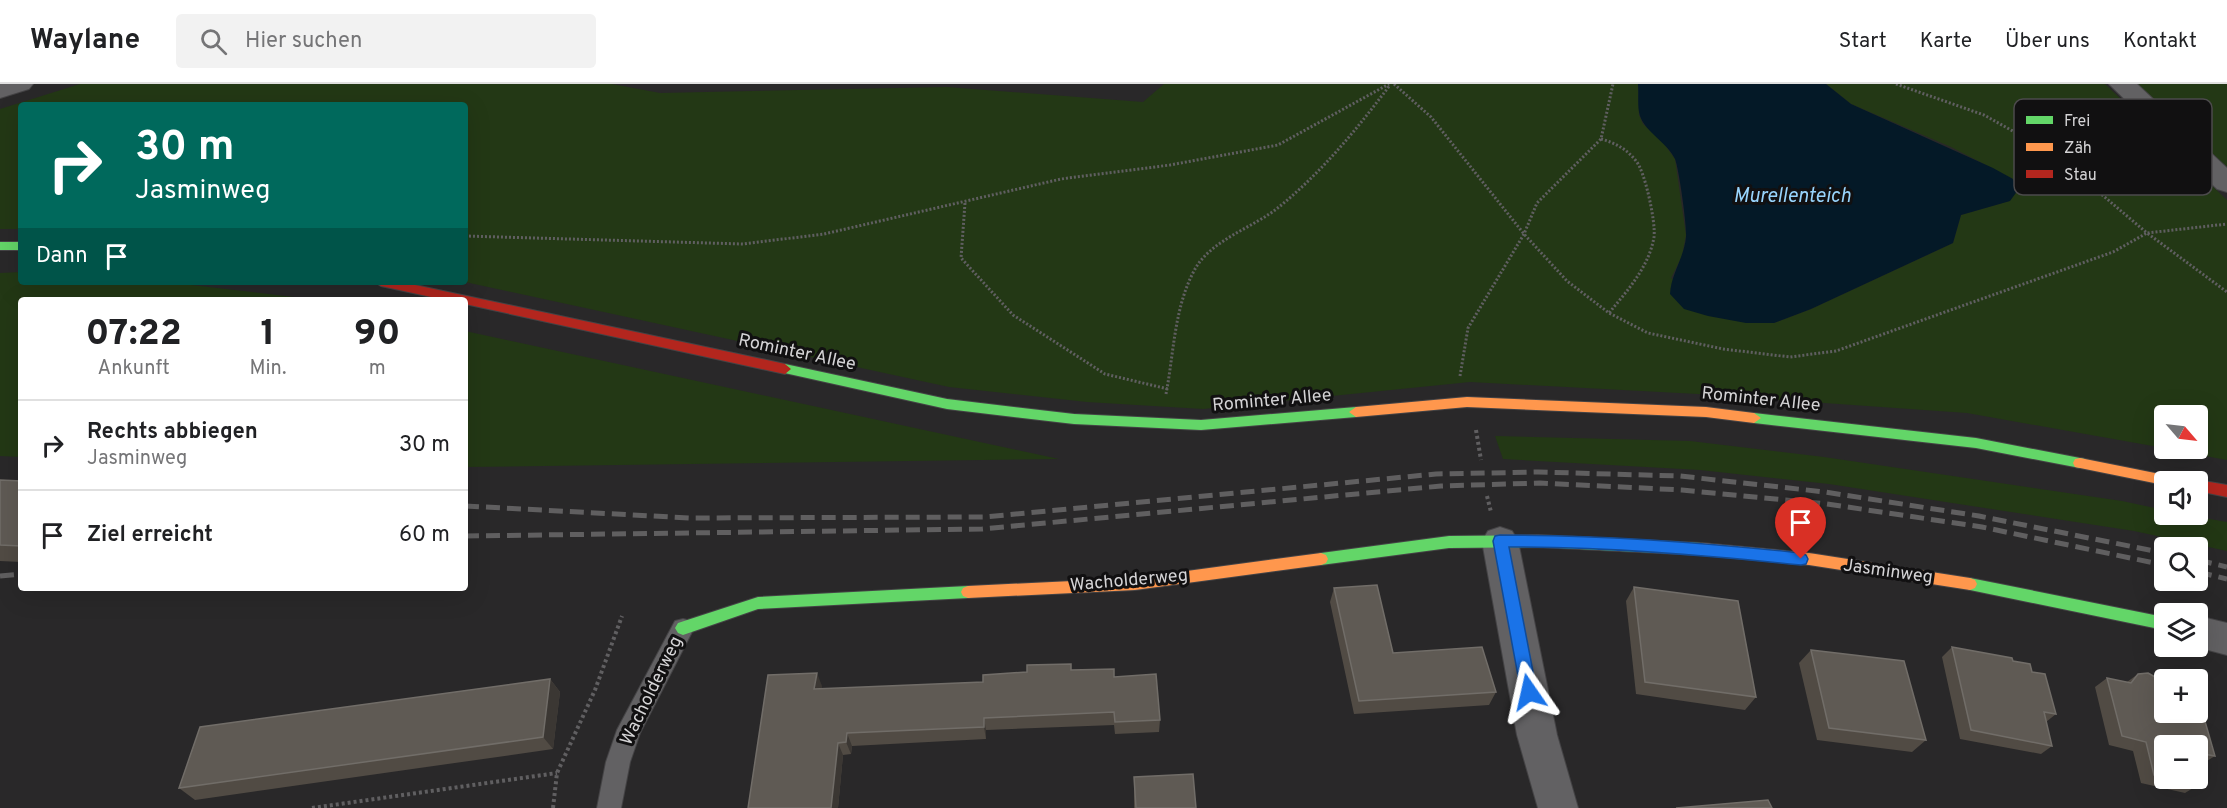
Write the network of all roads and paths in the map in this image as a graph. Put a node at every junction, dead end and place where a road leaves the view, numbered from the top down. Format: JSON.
{"nodes":[{"id":1,"x":20,"y":84,"type":"edge"},
{"id":2,"x":1392,"y":84,"type":"edge"},
{"id":3,"x":1613,"y":84,"type":"edge"},
{"id":4,"x":1896,"y":84,"type":"edge"},
{"id":5,"x":2122,"y":84,"type":"edge"},
{"id":6,"x":0,"y":90,"type":"edge"},
{"id":7,"x":2138,"y":99,"type":"edge"},
{"id":8,"x":2014,"y":132,"type":"edge"},
{"id":9,"x":1601,"y":139,"type":"junction"},
{"id":10,"x":2212,"y":169,"type":"edge"},
{"id":11,"x":2227,"y":183,"type":"edge"},
{"id":12,"x":2102,"y":195,"type":"edge"},
{"id":13,"x":965,"y":203,"type":"junction"},
{"id":14,"x":2227,"y":224,"type":"edge"},
{"id":15,"x":2147,"y":233,"type":"junction"},
{"id":16,"x":1524,"y":234,"type":"junction"},
{"id":17,"x":468,"y":236,"type":"edge"},
{"id":18,"x":0,"y":246,"type":"edge"},
{"id":19,"x":18,"y":246,"type":"edge"},
{"id":20,"x":395,"y":285,"type":"edge"},
{"id":21,"x":2227,"y":292,"type":"edge"},
{"id":22,"x":451,"y":297,"type":"edge"},
{"id":23,"x":468,"y":301,"type":"edge"},
{"id":24,"x":1609,"y":313,"type":"junction"},
{"id":25,"x":1460,"y":376,"type":"dead end"},
{"id":26,"x":1168,"y":389,"type":"junction"},
{"id":27,"x":1166,"y":398,"type":"dead end"},
{"id":28,"x":1475,"y":426,"type":"dead end"},
{"id":29,"x":1481,"y":460,"type":"dead end"},
{"id":30,"x":2154,"y":478,"type":"edge"},
{"id":31,"x":2208,"y":488,"type":"edge"},
{"id":32,"x":2227,"y":492,"type":"edge"},
{"id":33,"x":1500,"y":541,"type":"junction"},
{"id":34,"x":622,"y":615,"type":"dead end"},
{"id":35,"x":2154,"y":622,"type":"edge"},
{"id":36,"x":683,"y":627,"type":"joint"},
{"id":37,"x":2208,"y":634,"type":"edge"},
{"id":38,"x":2227,"y":639,"type":"edge"},
{"id":39,"x":557,"y":773,"type":"junction"},
{"id":40,"x":312,"y":808,"type":"edge"},
{"id":41,"x":553,"y":808,"type":"edge"},
{"id":42,"x":609,"y":808,"type":"edge"},
{"id":43,"x":1558,"y":808,"type":"edge"}],
"edges":[{"from":1,"to":6,"type":"street"},
{"from":2,"to":13,"type":"path"},
{"from":2,"to":16,"type":"path"},
{"from":2,"to":26,"type":"path"},
{"from":3,"to":9,"type":"path"},
{"from":4,"to":8,"type":"path"},
{"from":5,"to":7,"type":"street"},
{"from":9,"to":16,"type":"path"},
{"from":9,"to":24,"type":"path"},
{"from":10,"to":11,"type":"street"},
{"from":12,"to":15,"type":"path"},
{"from":13,"to":17,"type":"path"},
{"from":13,"to":26,"type":"path"},
{"from":14,"to":15,"type":"path"},
{"from":15,"to":21,"type":"path"},
{"from":15,"to":24,"type":"path"},
{"from":16,"to":24,"type":"path"},
{"from":16,"to":25,"type":"path"},
{"from":18,"to":19,"type":"street"},
{"from":20,"to":22,"type":"street","name":"Rominter Allee"},
{"from":23,"to":30,"type":"street","name":"Rominter Allee"},
{"from":26,"to":27,"type":"path"},
{"from":28,"to":29,"type":"path"},
{"from":31,"to":32,"type":"street"},
{"from":33,"to":35,"type":"street","name":"Jasminweg"},
{"from":33,"to":36,"type":"street","name":"Wacholderweg"},
{"from":33,"to":43,"type":"street"},
{"from":34,"to":39,"type":"path"},
{"from":36,"to":42,"type":"lane","name":"Wacholderweg"},
{"from":37,"to":38,"type":"street"},
{"from":39,"to":40,"type":"path"},
{"from":39,"to":41,"type":"path"}]}
